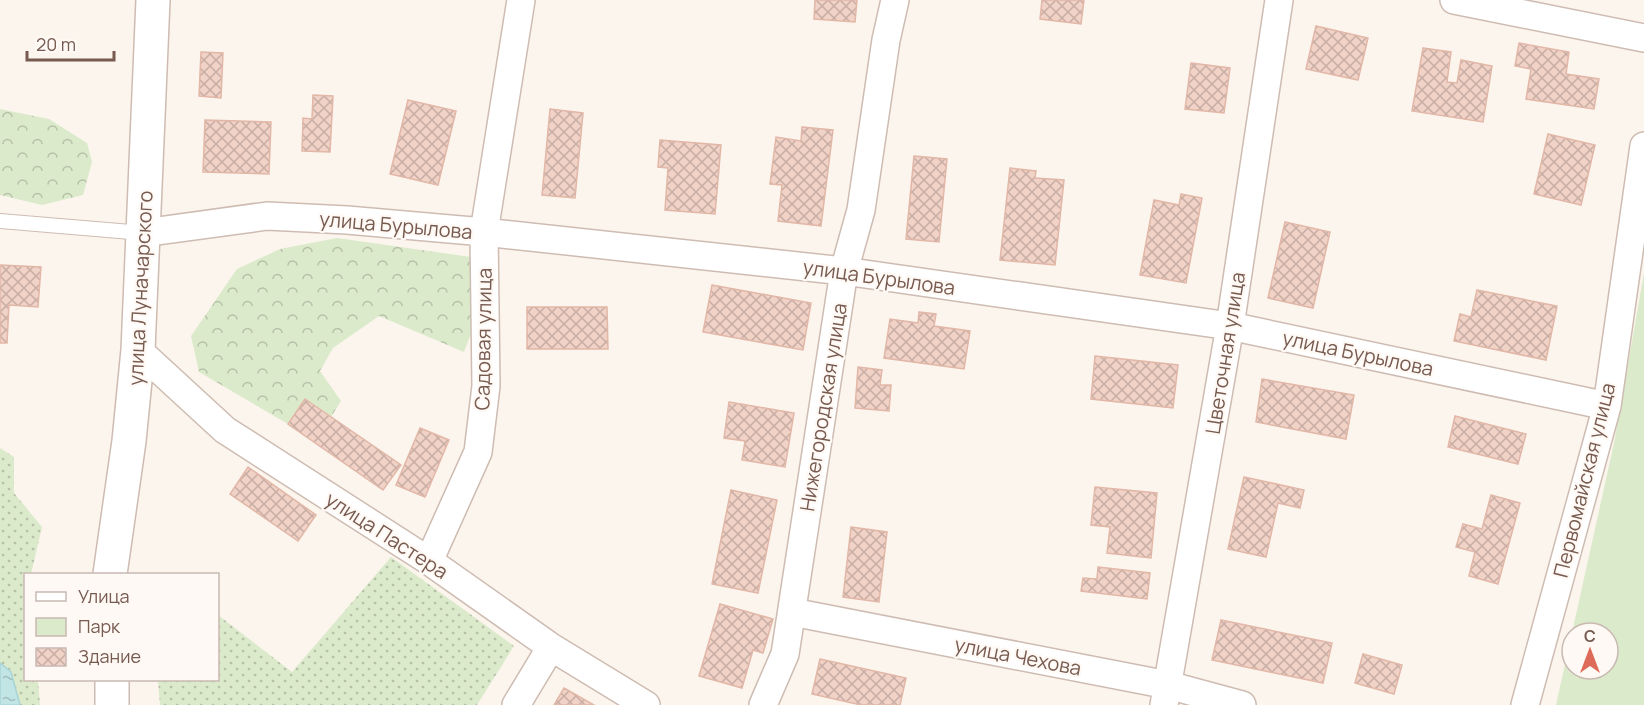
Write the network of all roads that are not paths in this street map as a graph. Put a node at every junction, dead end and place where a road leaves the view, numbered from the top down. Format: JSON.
{"nodes":[{"id":1,"x":153,"y":0,"type":"edge"},
{"id":2,"x":521,"y":0,"type":"edge"},
{"id":3,"x":895,"y":0,"type":"edge"},
{"id":4,"x":1279,"y":0,"type":"edge"},
{"id":5,"x":1454,"y":0,"type":"edge"},
{"id":6,"x":1644,"y":38,"type":"edge"},
{"id":7,"x":1644,"y":146,"type":"edge"},
{"id":8,"x":0,"y":221,"type":"edge"},
{"id":9,"x":484,"y":232,"type":"junction"},
{"id":10,"x":143,"y":233,"type":"junction"},
{"id":11,"x":844,"y":271,"type":"junction"},
{"id":12,"x":1230,"y":326,"type":"junction"},
{"id":13,"x":138,"y":350,"type":"junction"},
{"id":14,"x":1607,"y":406,"type":"junction"},
{"id":15,"x":429,"y":561,"type":"junction"},
{"id":16,"x":110,"y":573,"type":"edge"},
{"id":17,"x":792,"y":612,"type":"junction"},
{"id":18,"x":551,"y":647,"type":"junction"},
{"id":19,"x":112,"y":681,"type":"edge"},
{"id":20,"x":1166,"y":695,"type":"edge"},
{"id":21,"x":112,"y":705,"type":"edge"},
{"id":22,"x":516,"y":705,"type":"edge"},
{"id":23,"x":646,"y":705,"type":"edge"},
{"id":24,"x":763,"y":705,"type":"edge"},
{"id":25,"x":1242,"y":705,"type":"edge"},
{"id":26,"x":1525,"y":705,"type":"edge"}],
"edges":[{"from":1,"to":10,"type":"street","name":"улица Луначарского"},
{"from":2,"to":9,"type":"street","name":"Садовая улица"},
{"from":3,"to":11,"type":"street","name":"Нижегородская улица"},
{"from":4,"to":12,"type":"street","name":"Цветочная улица"},
{"from":5,"to":6,"type":"street"},
{"from":7,"to":14,"type":"street","name":"Первомайская улица"},
{"from":8,"to":10,"type":"lane"},
{"from":9,"to":10,"type":"street","name":"улица Бурылова"},
{"from":9,"to":11,"type":"street","name":"улица Бурылова"},
{"from":9,"to":15,"type":"street","name":"Садовая улица"},
{"from":10,"to":13,"type":"street","name":"улица Луначарского"},
{"from":11,"to":12,"type":"street","name":"улица Бурылова"},
{"from":11,"to":17,"type":"street","name":"Нижегородская улица"},
{"from":12,"to":14,"type":"street","name":"улица Бурылова"},
{"from":12,"to":20,"type":"street","name":"Цветочная улица"},
{"from":13,"to":15,"type":"street","name":"улица Пастера"},
{"from":13,"to":16,"type":"street","name":"улица Луначарского"},
{"from":14,"to":26,"type":"street","name":"Первомайская улица"},
{"from":15,"to":18,"type":"street","name":"улица Пастера"},
{"from":17,"to":20,"type":"street","name":"улица Чехова"},
{"from":17,"to":24,"type":"street","name":"Нижегородская улица"},
{"from":18,"to":22,"type":"street"},
{"from":18,"to":23,"type":"street","name":"улица Пастера"},
{"from":19,"to":21,"type":"street"},
{"from":20,"to":25,"type":"street","name":"улица Чехова"}]}
